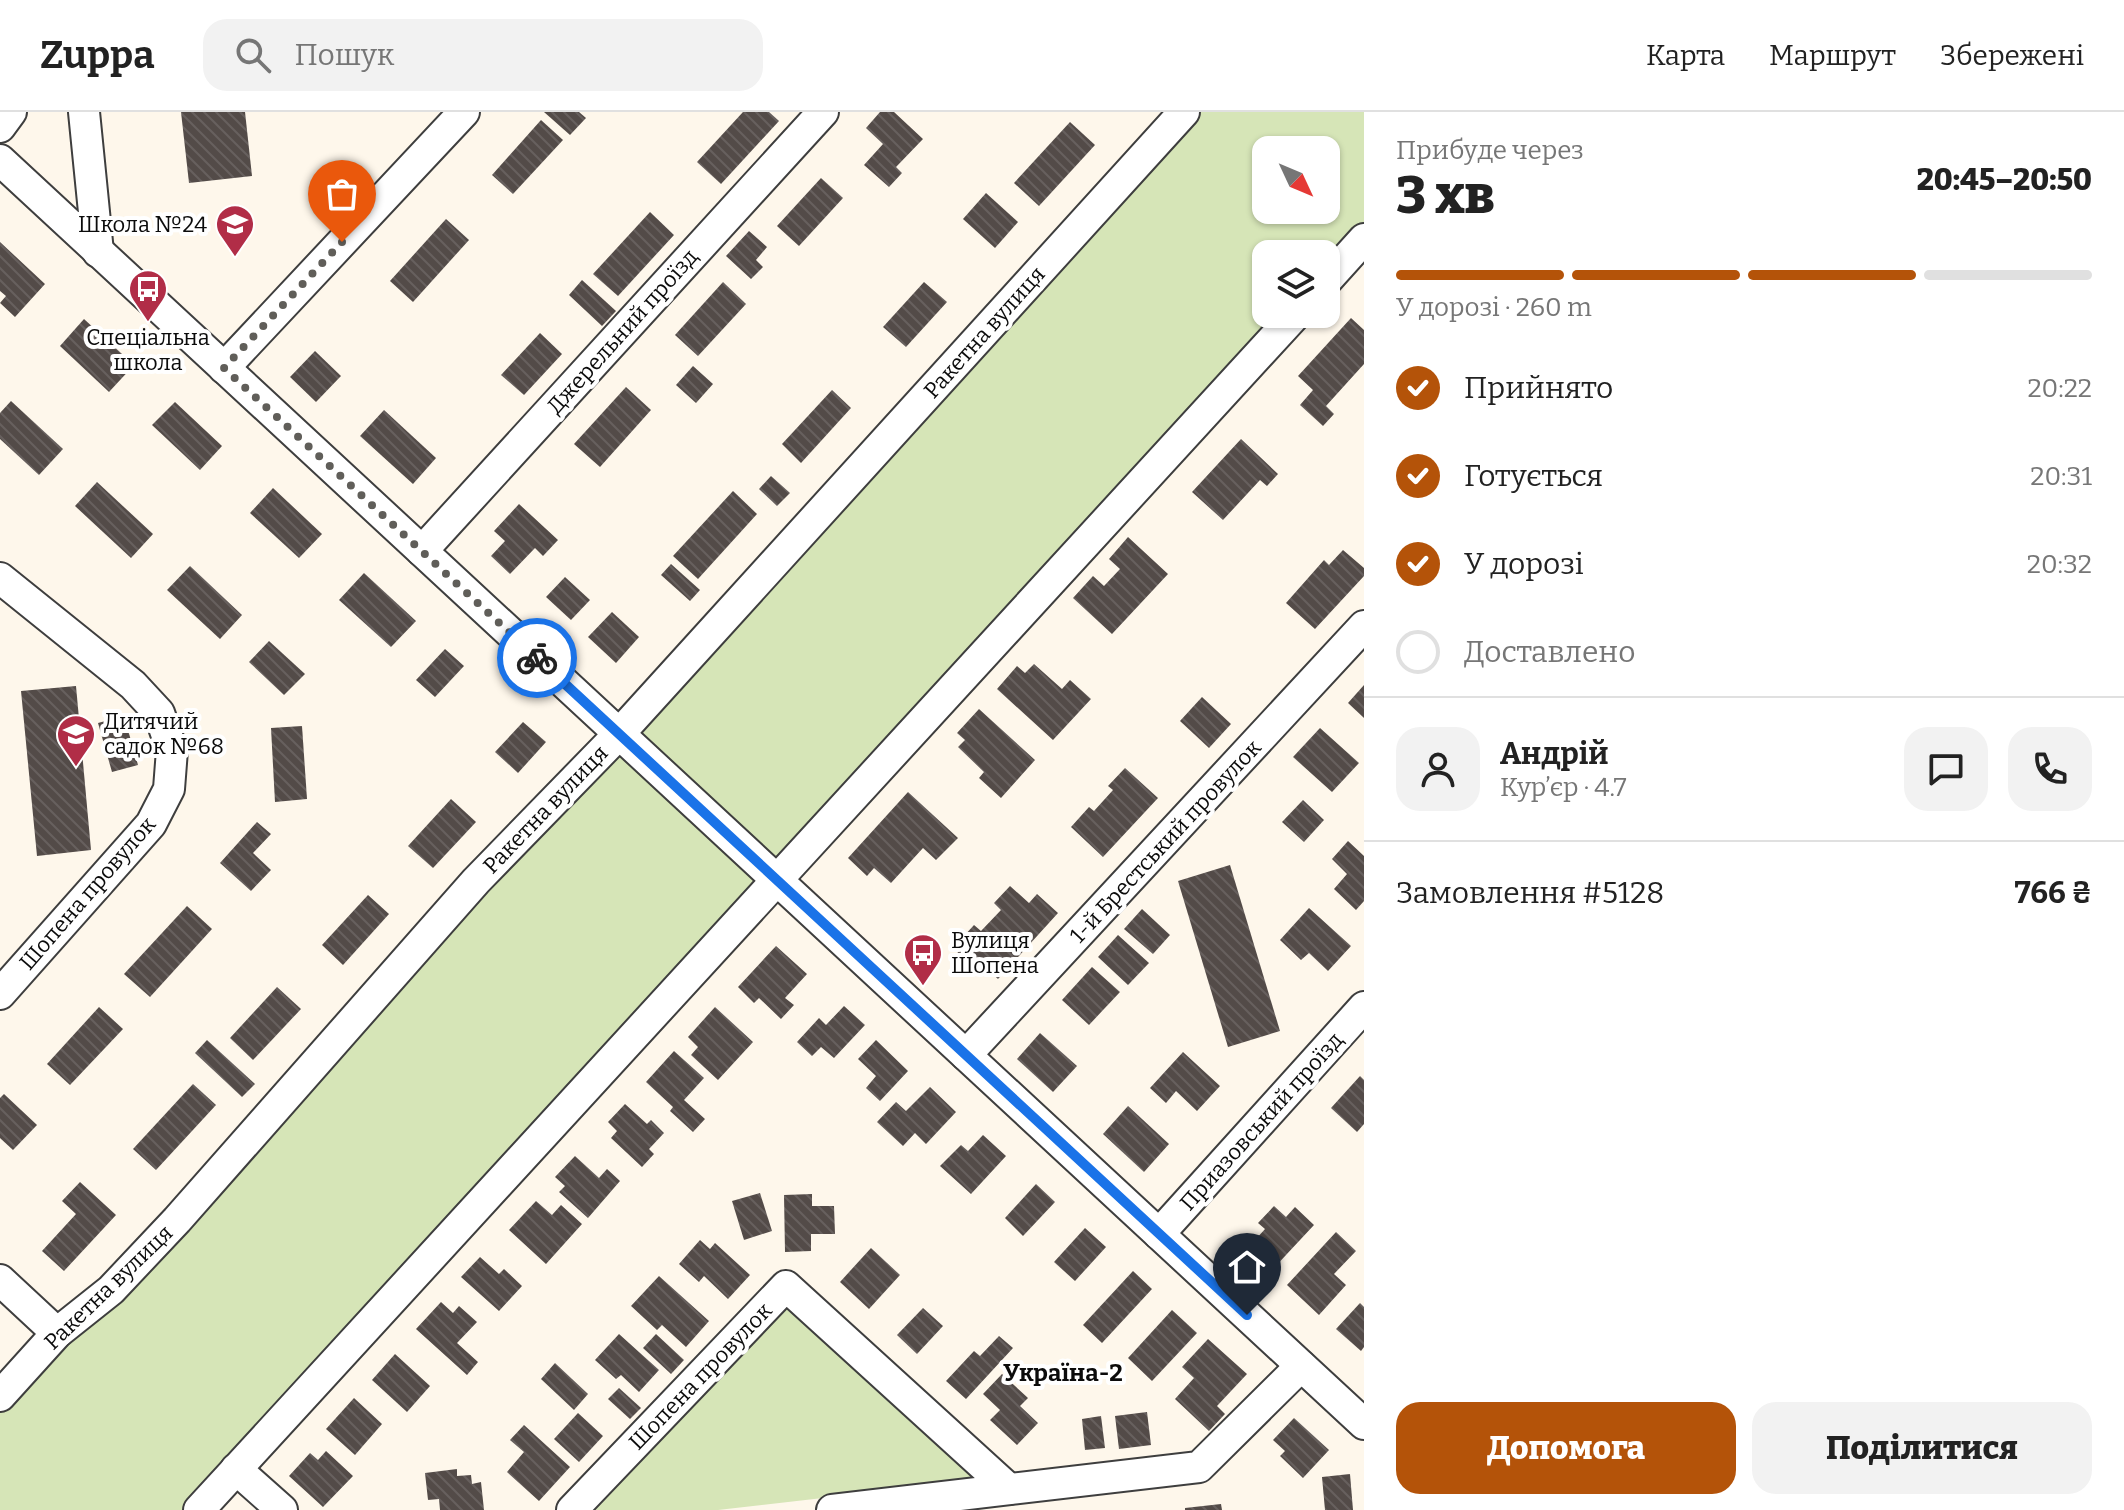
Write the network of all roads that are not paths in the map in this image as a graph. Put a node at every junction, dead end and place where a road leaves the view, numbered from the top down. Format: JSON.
{"nodes":[{"id":1,"x":11,"y":112,"type":"edge"},
{"id":2,"x":84,"y":112,"type":"edge"},
{"id":3,"x":464,"y":112,"type":"edge"},
{"id":4,"x":823,"y":112,"type":"edge"},
{"id":5,"x":1184,"y":112,"type":"edge"},
{"id":6,"x":0,"y":127,"type":"edge"},
{"id":7,"x":0,"y":160,"type":"edge"},
{"id":8,"x":1364,"y":239,"type":"edge"},
{"id":9,"x":98,"y":252,"type":"junction"},
{"id":10,"x":1340,"y":266,"type":"edge"},
{"id":11,"x":1283,"y":328,"type":"edge"},
{"id":12,"x":224,"y":368,"type":"junction"},
{"id":13,"x":422,"y":551,"type":"junction"},
{"id":14,"x":0,"y":578,"type":"edge"},
{"id":15,"x":1364,"y":626,"type":"edge"},
{"id":16,"x":619,"y":734,"type":"junction"},
{"id":17,"x":776,"y":879,"type":"junction"},
{"id":18,"x":0,"y":994,"type":"edge"},
{"id":19,"x":1364,"y":1007,"type":"edge"},
{"id":20,"x":966,"y":1055,"type":"junction"},
{"id":21,"x":1159,"y":1234,"type":"junction"},
{"id":22,"x":0,"y":1280,"type":"edge"},
{"id":23,"x":57,"y":1333,"type":"junction"},
{"id":24,"x":1301,"y":1366,"type":"junction"},
{"id":25,"x":0,"y":1396,"type":"edge"},
{"id":26,"x":1364,"y":1424,"type":"edge"},
{"id":27,"x":236,"y":1469,"type":"junction"},
{"id":28,"x":1009,"y":1489,"type":"junction"},
{"id":29,"x":199,"y":1510,"type":"edge"},
{"id":30,"x":282,"y":1510,"type":"edge"},
{"id":31,"x":572,"y":1510,"type":"edge"},
{"id":32,"x":832,"y":1510,"type":"edge"}],
"edges":[{"from":1,"to":6,"type":"street"},
{"from":2,"to":9,"type":"street"},
{"from":3,"to":12,"type":"street"},
{"from":4,"to":13,"type":"street","name":"Джерельний проїзд"},
{"from":5,"to":16,"type":"street","name":"Ракетна вулиця"},
{"from":7,"to":9,"type":"street"},
{"from":8,"to":10,"type":"street"},
{"from":9,"to":12,"type":"street"},
{"from":11,"to":17,"type":"street"},
{"from":12,"to":13,"type":"street"},
{"from":13,"to":16,"type":"street"},
{"from":14,"to":18,"type":"street","name":"Шопена провулок"},
{"from":15,"to":20,"type":"street","name":"1-й Брестський провулок"},
{"from":16,"to":17,"type":"street"},
{"from":16,"to":23,"type":"street","name":"Ракетна вулиця"},
{"from":17,"to":20,"type":"street"},
{"from":17,"to":27,"type":"street"},
{"from":19,"to":21,"type":"street","name":"Приазовський проїзд"},
{"from":20,"to":21,"type":"street"},
{"from":21,"to":24,"type":"street"},
{"from":22,"to":23,"type":"street"},
{"from":23,"to":25,"type":"street","name":"Ракетна вулиця"},
{"from":24,"to":26,"type":"street"},
{"from":24,"to":28,"type":"street"},
{"from":27,"to":29,"type":"street"},
{"from":27,"to":30,"type":"street"},
{"from":28,"to":31,"type":"street","name":"Шопена провулок"},
{"from":28,"to":32,"type":"street"}]}
